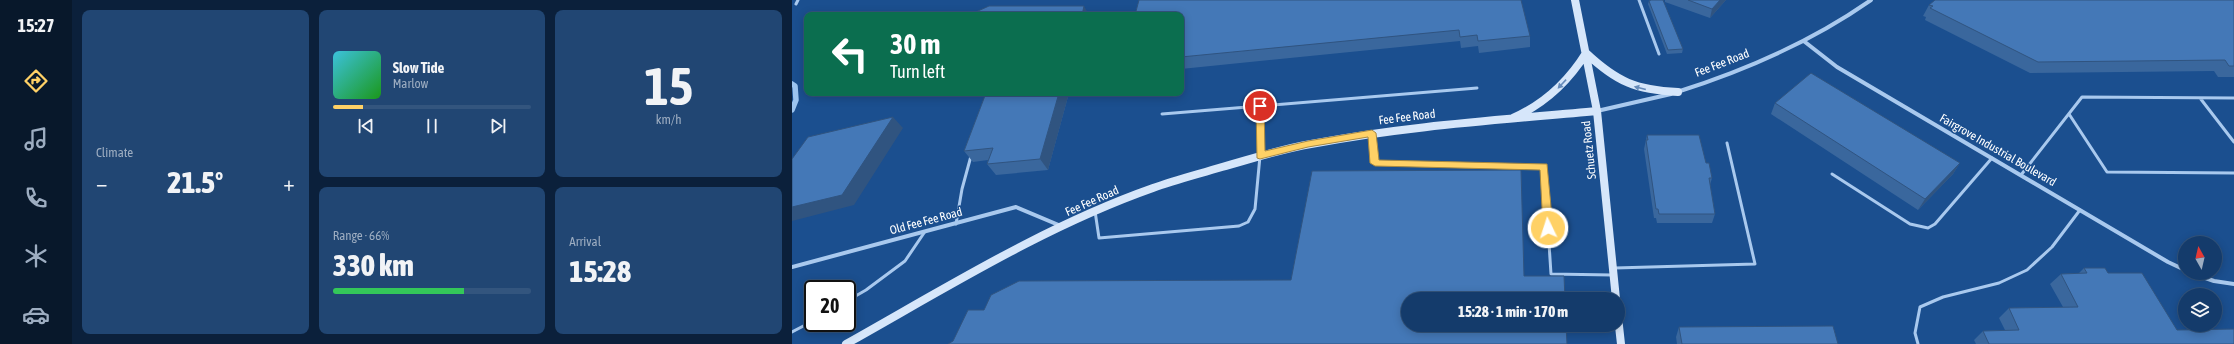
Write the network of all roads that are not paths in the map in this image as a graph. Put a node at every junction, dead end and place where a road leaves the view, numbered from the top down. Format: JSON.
{"nodes":[{"id":1,"x":798,"y":0,"type":"edge"},
{"id":2,"x":1575,"y":0,"type":"edge"},
{"id":3,"x":1639,"y":0,"type":"edge"},
{"id":4,"x":1871,"y":0,"type":"edge"},
{"id":5,"x":796,"y":4,"type":"dead end"},
{"id":6,"x":1805,"y":42,"type":"junction"},
{"id":7,"x":1586,"y":53,"type":"junction"},
{"id":8,"x":1659,"y":54,"type":"dead end"},
{"id":9,"x":1478,"y":88,"type":"dead end"},
{"id":10,"x":1678,"y":92,"type":"junction"},
{"id":11,"x":2200,"y":98,"type":"junction"},
{"id":12,"x":2234,"y":98,"type":"edge"},
{"id":13,"x":1260,"y":106,"type":"junction"},
{"id":14,"x":1597,"y":111,"type":"junction"},
{"id":15,"x":1162,"y":114,"type":"dead end"},
{"id":16,"x":2068,"y":114,"type":"junction"},
{"id":17,"x":1507,"y":120,"type":"junction"},
{"id":18,"x":1372,"y":133,"type":"junction"},
{"id":19,"x":2234,"y":142,"type":"edge"},
{"id":20,"x":1727,"y":143,"type":"dead end"},
{"id":21,"x":972,"y":152,"type":"edge"},
{"id":22,"x":1260,"y":156,"type":"junction"},
{"id":23,"x":1992,"y":158,"type":"junction"},
{"id":24,"x":2234,"y":173,"type":"edge"},
{"id":25,"x":1832,"y":174,"type":"dead end"},
{"id":26,"x":2021,"y":175,"type":"junction"},
{"id":27,"x":2080,"y":210,"type":"junction"},
{"id":28,"x":1095,"y":212,"type":"junction"},
{"id":29,"x":956,"y":224,"type":"junction"},
{"id":30,"x":1063,"y":227,"type":"junction"},
{"id":31,"x":924,"y":233,"type":"junction"},
{"id":32,"x":2178,"y":266,"type":"edge"},
{"id":33,"x":792,"y":267,"type":"edge"},
{"id":34,"x":1613,"y":272,"type":"junction"},
{"id":35,"x":2211,"y":280,"type":"edge"},
{"id":36,"x":2234,"y":284,"type":"edge"},
{"id":37,"x":1615,"y":292,"type":"edge"},
{"id":38,"x":856,"y":296,"type":"edge"},
{"id":39,"x":804,"y":326,"type":"edge"},
{"id":40,"x":792,"y":332,"type":"edge"},
{"id":41,"x":1620,"y":332,"type":"edge"},
{"id":42,"x":846,"y":344,"type":"edge"},
{"id":43,"x":1621,"y":344,"type":"edge"},
{"id":44,"x":1918,"y":344,"type":"edge"}],
"edges":[{"from":1,"to":5,"type":"lane"},
{"from":2,"to":7,"type":"street","name":"Schuetz Road"},
{"from":3,"to":8,"type":"lane"},
{"from":4,"to":6,"type":"street","name":"Fee Fee Road"},
{"from":6,"to":10,"type":"street","name":"Fee Fee Road"},
{"from":6,"to":23,"type":"street","name":"Fairgrove Industrial Boulevard"},
{"from":10,"to":7,"type":"street","one_way":true},
{"from":7,"to":14,"type":"street","name":"Schuetz Road"},
{"from":7,"to":17,"type":"street","one_way":true},
{"from":9,"to":13,"type":"lane"},
{"from":10,"to":14,"type":"street","name":"Fee Fee Road"},
{"from":11,"to":12,"type":"lane"},
{"from":11,"to":16,"type":"lane"},
{"from":11,"to":19,"type":"lane"},
{"from":13,"to":15,"type":"lane"},
{"from":13,"to":22,"type":"lane"},
{"from":14,"to":17,"type":"street","name":"Fee Fee Road"},
{"from":14,"to":34,"type":"street","name":"Schuetz Road"},
{"from":16,"to":24,"type":"lane"},
{"from":16,"to":26,"type":"lane"},
{"from":17,"to":18,"type":"street","name":"Fee Fee Road"},
{"from":18,"to":22,"type":"street","name":"Fee Fee Road"},
{"from":18,"to":34,"type":"lane"},
{"from":20,"to":34,"type":"lane"},
{"from":21,"to":29,"type":"lane"},
{"from":22,"to":28,"type":"street","name":"Fee Fee Road"},
{"from":22,"to":28,"type":"lane"},
{"from":23,"to":25,"type":"lane"},
{"from":23,"to":26,"type":"street","name":"Fairgrove Industrial Boulevard"},
{"from":26,"to":27,"type":"street","name":"Fairgrove Industrial Boulevard"},
{"from":27,"to":32,"type":"street","name":"Fairgrove Industrial Boulevard"},
{"from":27,"to":44,"type":"lane"},
{"from":28,"to":30,"type":"street","name":"Fee Fee Road"},
{"from":29,"to":30,"type":"street","name":"Old Fee Fee Road"},
{"from":29,"to":31,"type":"street","name":"Old Fee Fee Road"},
{"from":30,"to":42,"type":"street","name":"Fee Fee Road"},
{"from":31,"to":33,"type":"street","name":"Old Fee Fee Road"},
{"from":31,"to":38,"type":"lane"},
{"from":34,"to":37,"type":"street","name":"Schuetz Road"},
{"from":35,"to":36,"type":"street"},
{"from":39,"to":40,"type":"lane"},
{"from":41,"to":43,"type":"street"}]}
